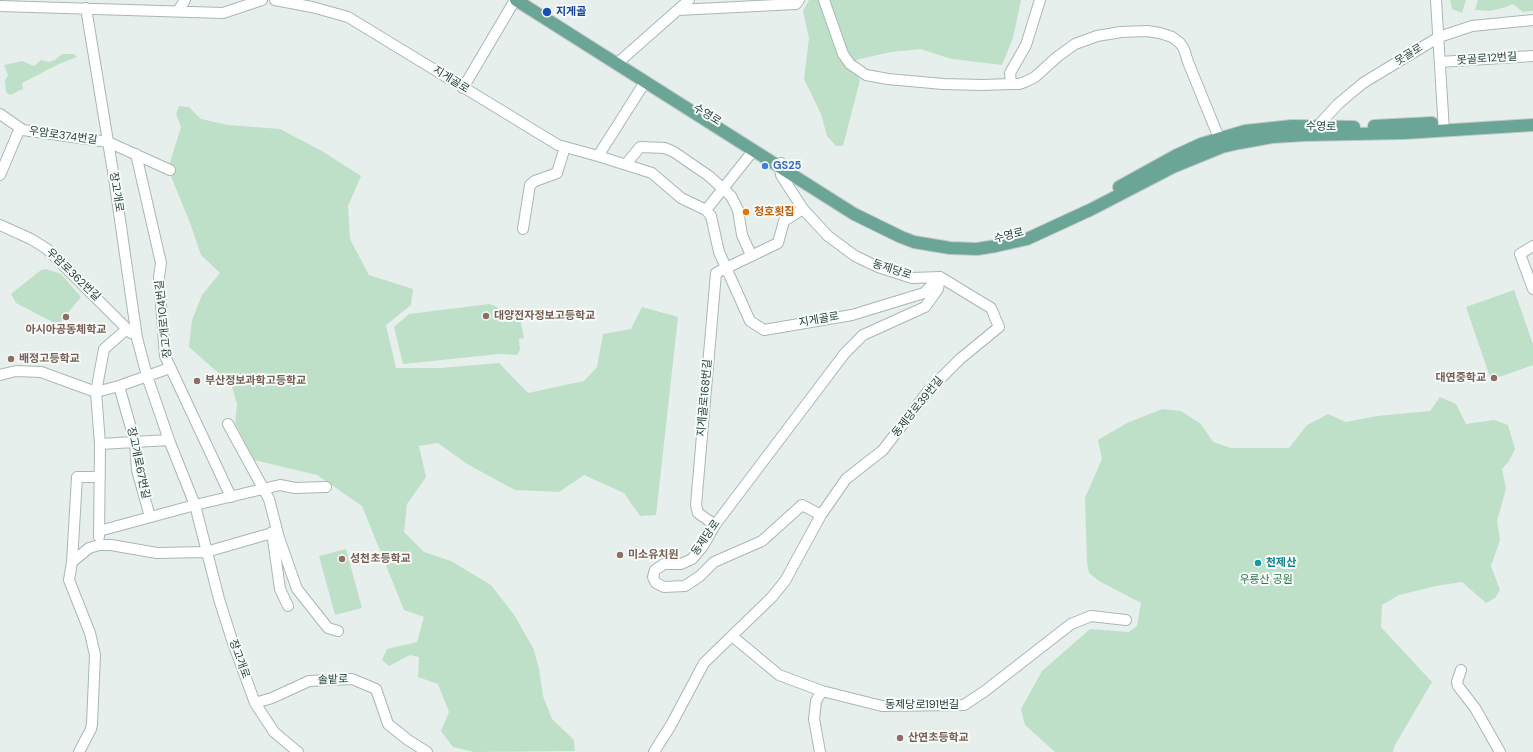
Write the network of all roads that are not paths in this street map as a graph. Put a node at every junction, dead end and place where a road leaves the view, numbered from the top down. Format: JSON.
{"nodes":[{"id":1,"x":185,"y":0,"type":"edge"},
{"id":2,"x":262,"y":0,"type":"edge"},
{"id":3,"x":275,"y":0,"type":"edge"},
{"id":4,"x":516,"y":0,"type":"edge"},
{"id":5,"x":528,"y":0,"type":"edge"},
{"id":6,"x":689,"y":0,"type":"edge"},
{"id":7,"x":799,"y":0,"type":"edge"},
{"id":8,"x":824,"y":0,"type":"edge"},
{"id":9,"x":1040,"y":0,"type":"edge"},
{"id":10,"x":1436,"y":0,"type":"edge"},
{"id":11,"x":49,"y":4,"type":"edge"},
{"id":12,"x":128,"y":5,"type":"edge"},
{"id":13,"x":0,"y":6,"type":"edge"},
{"id":14,"x":86,"y":8,"type":"junction"},
{"id":15,"x":678,"y":10,"type":"junction"},
{"id":16,"x":178,"y":11,"type":"junction"},
{"id":17,"x":1533,"y":20,"type":"edge"},
{"id":18,"x":1439,"y":37,"type":"junction"},
{"id":19,"x":1533,"y":56,"type":"edge"},
{"id":20,"x":621,"y":60,"type":"junction"},
{"id":21,"x":1440,"y":62,"type":"junction"},
{"id":22,"x":644,"y":82,"type":"junction"},
{"id":23,"x":1011,"y":84,"type":"junction"},
{"id":24,"x":463,"y":88,"type":"junction"},
{"id":25,"x":0,"y":114,"type":"edge"},
{"id":26,"x":1532,"y":124,"type":"edge"},
{"id":27,"x":1318,"y":127,"type":"junction"},
{"id":28,"x":1444,"y":127,"type":"junction"},
{"id":29,"x":20,"y":128,"type":"junction"},
{"id":30,"x":1305,"y":135,"type":"junction"},
{"id":31,"x":1219,"y":138,"type":"junction"},
{"id":32,"x":108,"y":142,"type":"junction"},
{"id":33,"x":566,"y":147,"type":"junction"},
{"id":34,"x":753,"y":151,"type":"junction"},
{"id":35,"x":136,"y":154,"type":"junction"},
{"id":36,"x":598,"y":156,"type":"junction"},
{"id":37,"x":626,"y":164,"type":"junction"},
{"id":38,"x":781,"y":165,"type":"junction"},
{"id":39,"x":170,"y":170,"type":"dead end"},
{"id":40,"x":0,"y":175,"type":"edge"},
{"id":41,"x":724,"y":189,"type":"junction"},
{"id":42,"x":803,"y":209,"type":"junction"},
{"id":43,"x":706,"y":210,"type":"junction"},
{"id":44,"x":0,"y":225,"type":"edge"},
{"id":45,"x":523,"y":229,"type":"dead end"},
{"id":46,"x":1533,"y":246,"type":"edge"},
{"id":47,"x":751,"y":255,"type":"junction"},
{"id":48,"x":726,"y":268,"type":"junction"},
{"id":49,"x":940,"y":277,"type":"junction"},
{"id":50,"x":1533,"y":289,"type":"edge"},
{"id":51,"x":127,"y":329,"type":"junction"},
{"id":52,"x":137,"y":338,"type":"junction"},
{"id":53,"x":170,"y":368,"type":"junction"},
{"id":54,"x":0,"y":375,"type":"edge"},
{"id":55,"x":147,"y":376,"type":"junction"},
{"id":56,"x":119,"y":386,"type":"junction"},
{"id":57,"x":96,"y":392,"type":"junction"},
{"id":58,"x":228,"y":424,"type":"dead end"},
{"id":59,"x":169,"y":440,"type":"junction"},
{"id":60,"x":135,"y":442,"type":"junction"},
{"id":61,"x":100,"y":444,"type":"junction"},
{"id":62,"x":100,"y":477,"type":"junction"},
{"id":63,"x":326,"y":487,"type":"dead end"},
{"id":64,"x":263,"y":489,"type":"junction"},
{"id":65,"x":231,"y":497,"type":"junction"},
{"id":66,"x":195,"y":505,"type":"junction"},
{"id":67,"x":821,"y":515,"type":"junction"},
{"id":68,"x":150,"y":517,"type":"junction"},
{"id":69,"x":715,"y":525,"type":"junction"},
{"id":70,"x":274,"y":530,"type":"junction"},
{"id":71,"x":99,"y":531,"type":"junction"},
{"id":72,"x":99,"y":545,"type":"junction"},
{"id":73,"x":206,"y":552,"type":"junction"},
{"id":74,"x":72,"y":562,"type":"junction"},
{"id":75,"x":288,"y":606,"type":"dead end"},
{"id":76,"x":1126,"y":620,"type":"dead end"},
{"id":77,"x":338,"y":631,"type":"dead end"},
{"id":78,"x":732,"y":636,"type":"junction"},
{"id":79,"x":1461,"y":670,"type":"dead end"},
{"id":80,"x":822,"y":691,"type":"junction"},
{"id":81,"x":255,"y":703,"type":"junction"},
{"id":82,"x":79,"y":752,"type":"edge"},
{"id":83,"x":298,"y":752,"type":"edge"},
{"id":84,"x":427,"y":752,"type":"edge"},
{"id":85,"x":654,"y":752,"type":"edge"},
{"id":86,"x":820,"y":752,"type":"edge"},
{"id":87,"x":1500,"y":752,"type":"edge"}],
"edges":[{"from":1,"to":16,"type":"street"},
{"from":2,"to":16,"type":"street"},
{"from":3,"to":24,"type":"street","name":"지게골로"},
{"from":4,"to":22,"type":"main road","name":"수영로"},
{"from":4,"to":24,"type":"street","name":"수영로"},
{"from":5,"to":20,"type":"main road","name":"수영로"},
{"from":6,"to":15,"type":"street"},
{"from":7,"to":15,"type":"street"},
{"from":8,"to":23,"type":"street"},
{"from":9,"to":23,"type":"street"},
{"from":10,"to":18,"type":"street"},
{"from":11,"to":13,"type":"street"},
{"from":11,"to":14,"type":"street"},
{"from":12,"to":14,"type":"street"},
{"from":12,"to":16,"type":"street"},
{"from":14,"to":32,"type":"street","name":"장고개로"},
{"from":15,"to":20,"type":"street"},
{"from":17,"to":18,"type":"street","name":"못골로"},
{"from":18,"to":21,"type":"street"},
{"from":18,"to":27,"type":"street","name":"못골로"},
{"from":19,"to":21,"type":"street","name":"못골로12번길"},
{"from":20,"to":38,"type":"main road","name":"수영로"},
{"from":21,"to":28,"type":"street"},
{"from":22,"to":34,"type":"main road","name":"수영로"},
{"from":22,"to":36,"type":"street"},
{"from":23,"to":31,"type":"street"},
{"from":24,"to":33,"type":"street","name":"지게골로"},
{"from":25,"to":29,"type":"street","name":"우암로374번길"},
{"from":26,"to":28,"type":"main road","name":"수영로"},
{"from":27,"to":28,"type":"main road","name":"수영로"},
{"from":27,"to":30,"type":"street","name":"못골로"},
{"from":27,"to":31,"type":"main road","name":"수영로"},
{"from":28,"to":30,"type":"main road","name":"수영로"},
{"from":29,"to":32,"type":"street","name":"우암로374번길"},
{"from":29,"to":40,"type":"street"},
{"from":30,"to":38,"type":"main road","name":"수영로"},
{"from":31,"to":38,"type":"main road","name":"수영로"},
{"from":32,"to":35,"type":"street"},
{"from":32,"to":52,"type":"street","name":"장고개로"},
{"from":33,"to":36,"type":"street","name":"지게골로"},
{"from":33,"to":45,"type":"street"},
{"from":34,"to":38,"type":"main road","name":"수영로"},
{"from":34,"to":41,"type":"street"},
{"from":35,"to":39,"type":"street"},
{"from":35,"to":53,"type":"street","name":"장고개로104번길"},
{"from":36,"to":37,"type":"street","name":"지게골로"},
{"from":37,"to":41,"type":"street"},
{"from":37,"to":43,"type":"street","name":"지게골로"},
{"from":38,"to":42,"type":"street","name":"동제당로"},
{"from":41,"to":43,"type":"street"},
{"from":41,"to":47,"type":"street"},
{"from":42,"to":47,"type":"street"},
{"from":42,"to":49,"type":"street","name":"동제당로"},
{"from":43,"to":48,"type":"street","name":"지게골로"},
{"from":44,"to":51,"type":"street","name":"우암로362번길"},
{"from":46,"to":50,"type":"street"},
{"from":47,"to":48,"type":"street"},
{"from":48,"to":49,"type":"street","name":"지게골로"},
{"from":48,"to":69,"type":"street","name":"지게골로168번길"},
{"from":49,"to":67,"type":"street","name":"동제당로39번길"},
{"from":49,"to":69,"type":"street","name":"동제당로"},
{"from":51,"to":52,"type":"street","name":"우암로362번길"},
{"from":51,"to":57,"type":"street"},
{"from":52,"to":55,"type":"street","name":"장고개로"},
{"from":53,"to":55,"type":"street"},
{"from":53,"to":65,"type":"street","name":"장고개로104번길"},
{"from":54,"to":57,"type":"street"},
{"from":55,"to":56,"type":"street"},
{"from":55,"to":59,"type":"street","name":"장고개로"},
{"from":56,"to":57,"type":"street"},
{"from":56,"to":60,"type":"street","name":"장고개로67번길"},
{"from":57,"to":61,"type":"street"},
{"from":58,"to":64,"type":"street"},
{"from":59,"to":60,"type":"street"},
{"from":59,"to":66,"type":"street","name":"장고개로"},
{"from":60,"to":61,"type":"street"},
{"from":60,"to":68,"type":"street","name":"장고개로67번길"},
{"from":61,"to":62,"type":"street"},
{"from":62,"to":71,"type":"street"},
{"from":62,"to":74,"type":"street"},
{"from":63,"to":64,"type":"street"},
{"from":64,"to":65,"type":"street"},
{"from":64,"to":70,"type":"street"},
{"from":65,"to":66,"type":"street"},
{"from":66,"to":68,"type":"street"},
{"from":66,"to":73,"type":"street","name":"장고개로"},
{"from":67,"to":69,"type":"street","name":"동제당로"},
{"from":67,"to":78,"type":"street"},
{"from":68,"to":71,"type":"street"},
{"from":70,"to":73,"type":"street"},
{"from":70,"to":75,"type":"street"},
{"from":70,"to":77,"type":"street"},
{"from":71,"to":72,"type":"street"},
{"from":72,"to":73,"type":"street"},
{"from":72,"to":74,"type":"street"},
{"from":73,"to":81,"type":"street","name":"장고개로"},
{"from":74,"to":82,"type":"street"},
{"from":76,"to":80,"type":"street","name":"동제당로191번길"},
{"from":78,"to":80,"type":"street","name":"동제당로191번길"},
{"from":78,"to":85,"type":"street"},
{"from":79,"to":87,"type":"street"},
{"from":80,"to":86,"type":"street"},
{"from":81,"to":83,"type":"street","name":"장고개로"},
{"from":81,"to":84,"type":"street","name":"솔밭로"}]}
